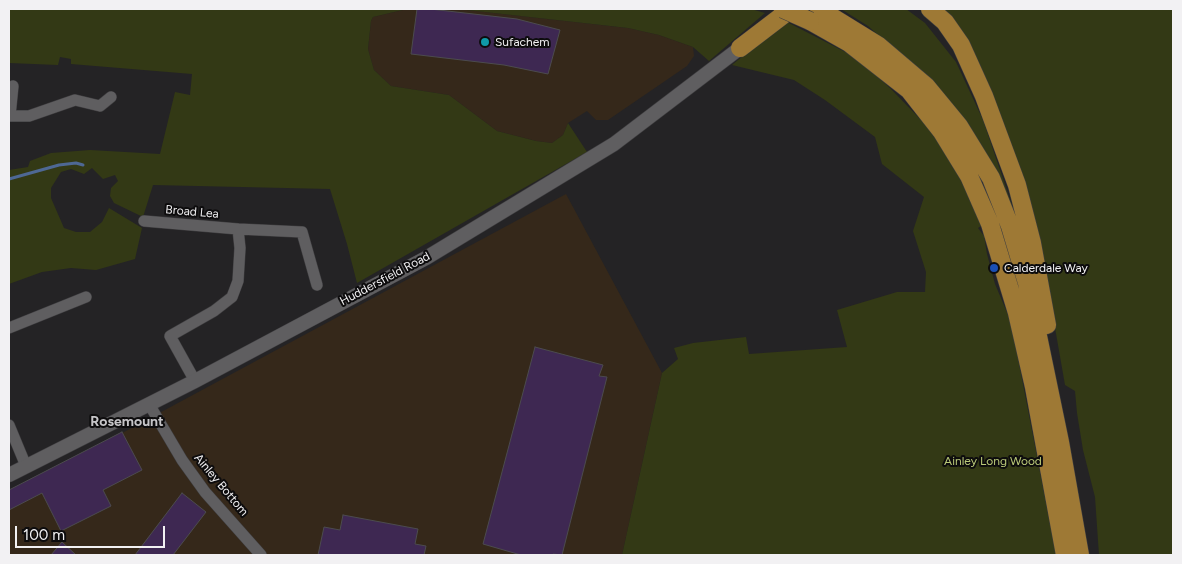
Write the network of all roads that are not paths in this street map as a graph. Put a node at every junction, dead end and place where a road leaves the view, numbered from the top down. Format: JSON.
{"nodes":[{"id":1,"x":783,"y":9,"type":"edge"},
{"id":2,"x":791,"y":9,"type":"edge"},
{"id":3,"x":930,"y":9,"type":"edge"},
{"id":4,"x":819,"y":14,"type":"edge"},
{"id":5,"x":740,"y":48,"type":"joint"},
{"id":6,"x":13,"y":86,"type":"dead end"},
{"id":7,"x":111,"y":97,"type":"dead end"},
{"id":8,"x":9,"y":116,"type":"edge"},
{"id":9,"x":144,"y":221,"type":"dead end"},
{"id":10,"x":238,"y":230,"type":"junction"},
{"id":11,"x":317,"y":285,"type":"dead end"},
{"id":12,"x":86,"y":297,"type":"dead end"},
{"id":13,"x":9,"y":328,"type":"edge"},
{"id":14,"x":195,"y":381,"type":"junction"},
{"id":15,"x":149,"y":404,"type":"junction"},
{"id":16,"x":9,"y":425,"type":"edge"},
{"id":17,"x":1060,"y":442,"type":"junction"},
{"id":18,"x":9,"y":459,"type":"edge"},
{"id":19,"x":23,"y":460,"type":"junction"},
{"id":20,"x":9,"y":475,"type":"edge"},
{"id":21,"x":261,"y":555,"type":"edge"},
{"id":22,"x":1065,"y":555,"type":"edge"},
{"id":23,"x":1080,"y":555,"type":"edge"}],
"edges":[{"from":1,"to":4,"type":"highway","bridge":true},
{"from":2,"to":5,"type":"highway"},
{"from":3,"to":17,"type":"highway"},
{"from":4,"to":17,"type":"highway"},
{"from":4,"to":22,"type":"highway"},
{"from":5,"to":14,"type":"street","name":"Huddersfield Road"},
{"from":6,"to":8,"type":"street"},
{"from":7,"to":8,"type":"street"},
{"from":9,"to":10,"type":"street","name":"Broad Lea"},
{"from":10,"to":11,"type":"street","name":"Broad Lea"},
{"from":10,"to":14,"type":"street"},
{"from":12,"to":13,"type":"street"},
{"from":14,"to":15,"type":"street","name":"Huddersfield Road"},
{"from":15,"to":19,"type":"street","name":"Huddersfield Road"},
{"from":15,"to":21,"type":"street","name":"Ainley Bottom"},
{"from":16,"to":19,"type":"street"},
{"from":17,"to":23,"type":"highway"},
{"from":18,"to":19,"type":"street","name":"Huddersfield Road"},
{"from":19,"to":20,"type":"street","name":"Huddersfield Road"}]}
